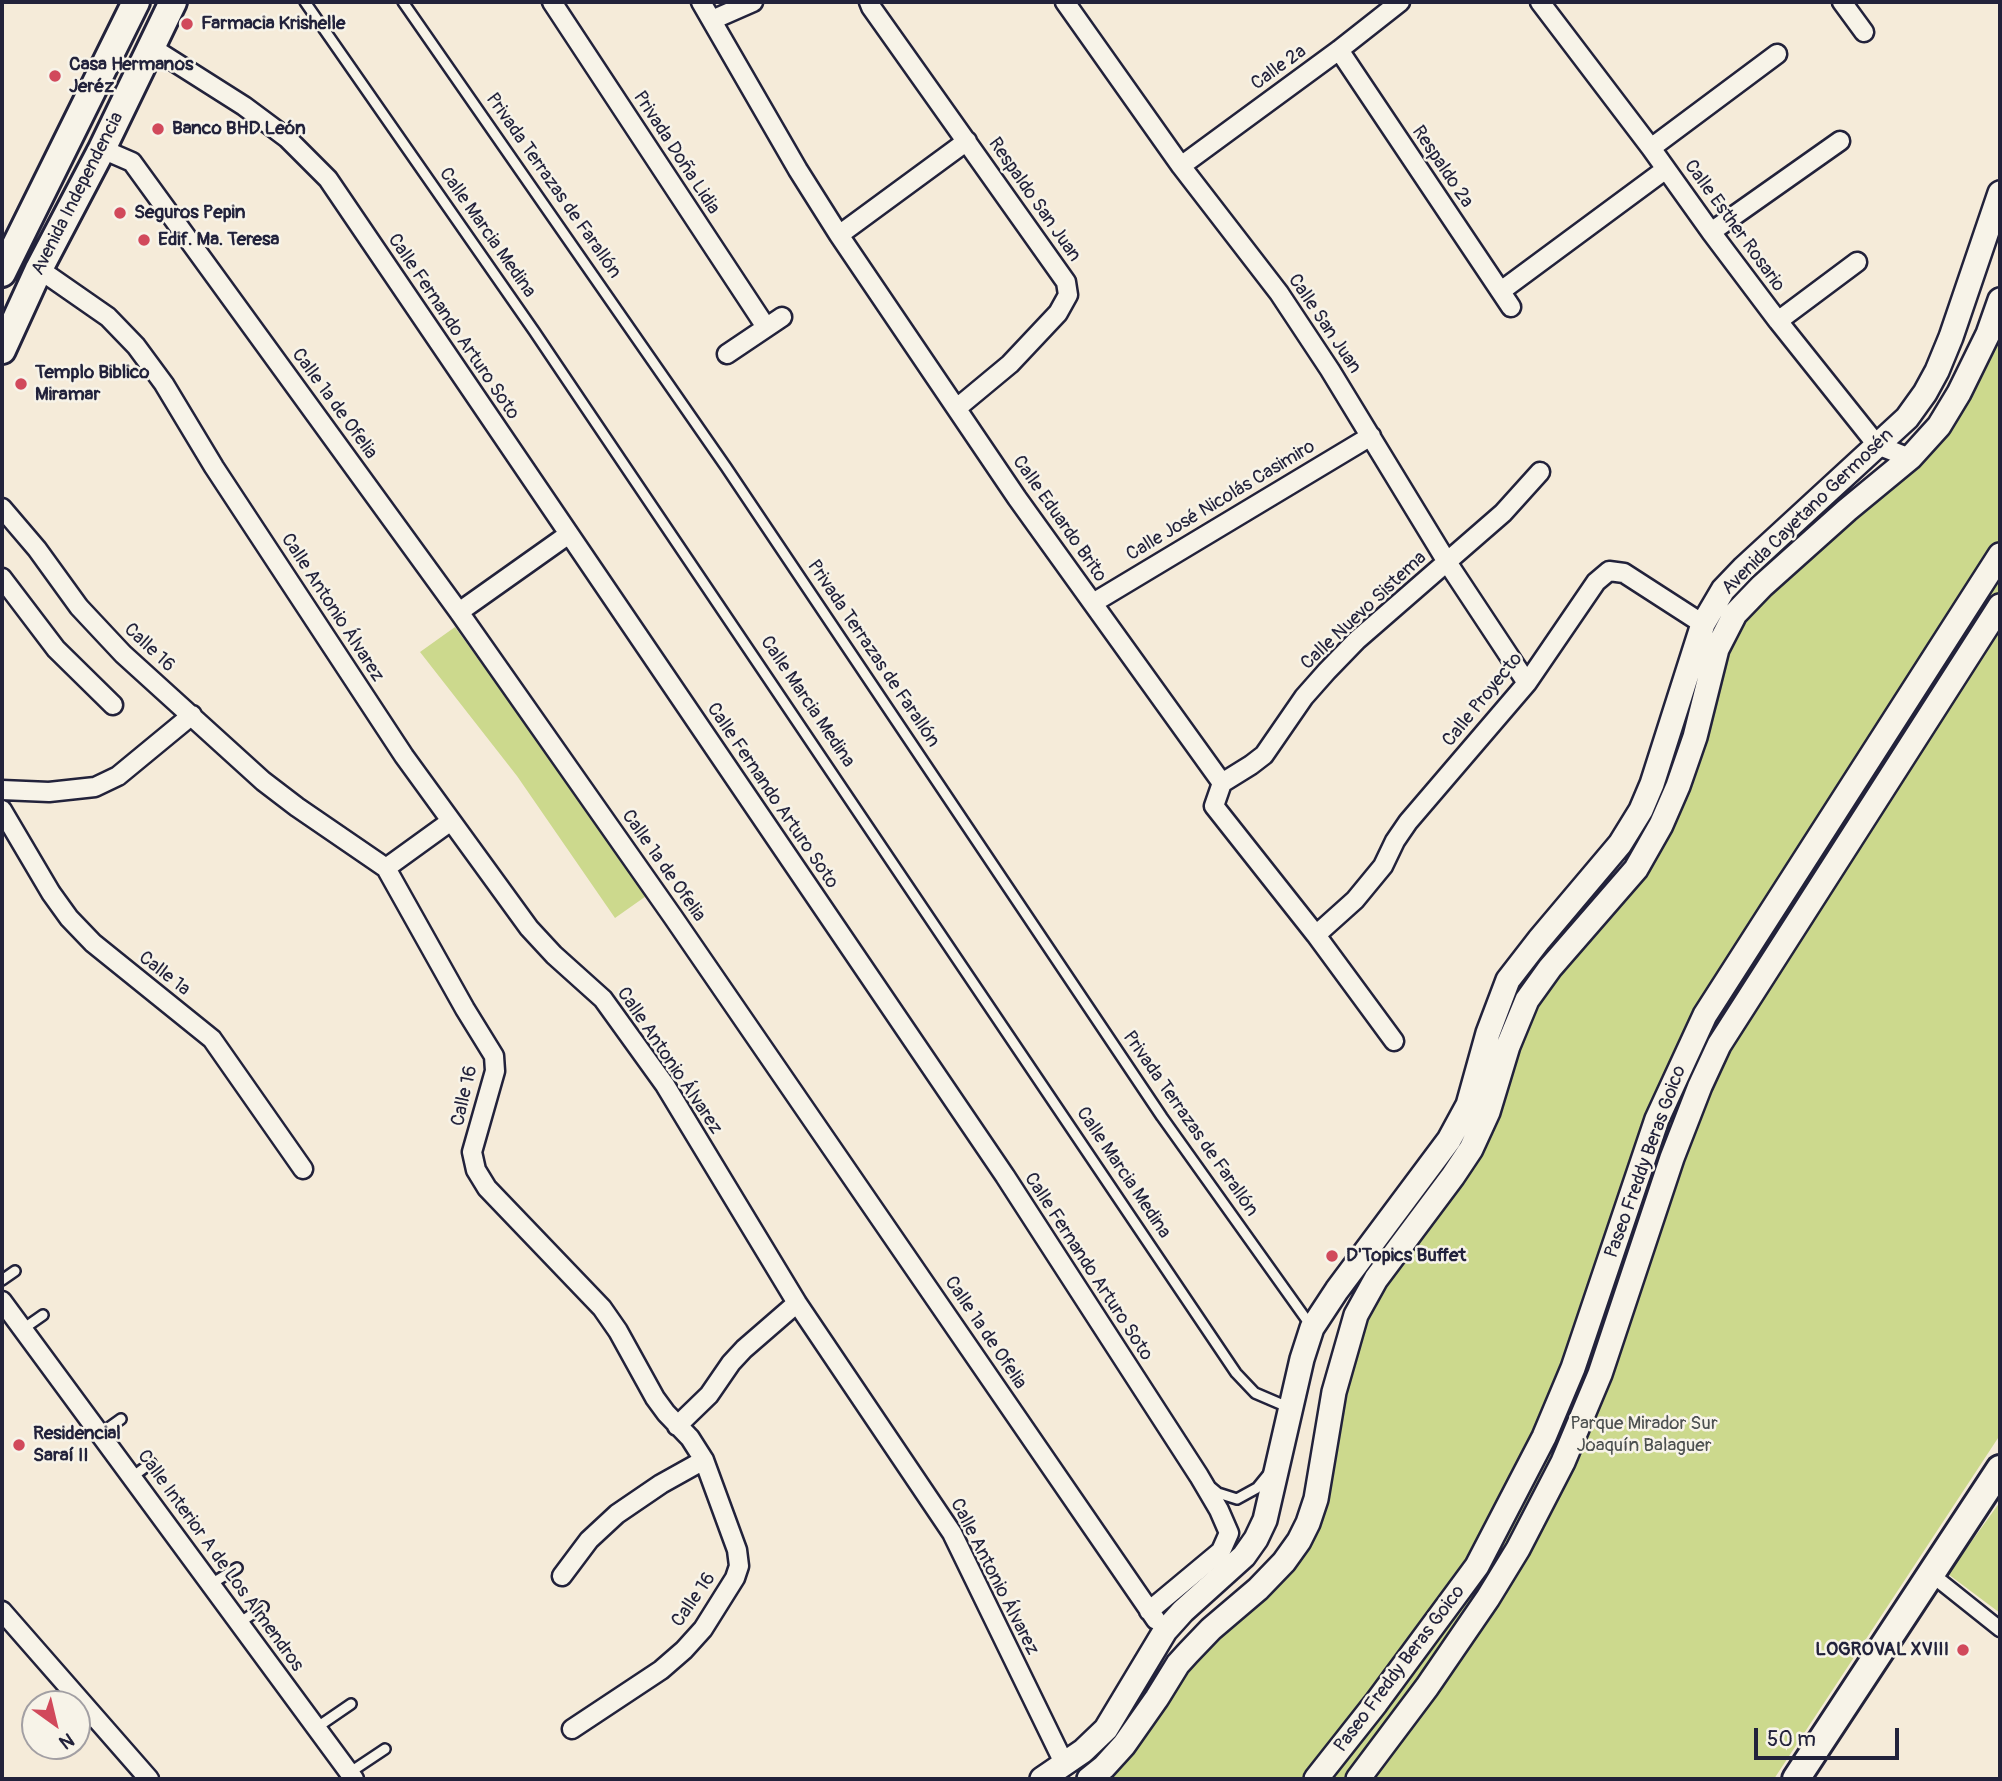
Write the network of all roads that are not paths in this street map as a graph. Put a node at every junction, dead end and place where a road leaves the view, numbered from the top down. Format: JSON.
{"nodes":[{"id":1,"x":136,"y":2,"type":"edge"},
{"id":2,"x":173,"y":2,"type":"edge"},
{"id":3,"x":304,"y":2,"type":"edge"},
{"id":4,"x":403,"y":2,"type":"edge"},
{"id":5,"x":552,"y":2,"type":"edge"},
{"id":6,"x":701,"y":2,"type":"edge"},
{"id":7,"x":753,"y":2,"type":"edge"},
{"id":8,"x":869,"y":2,"type":"edge"},
{"id":9,"x":1065,"y":2,"type":"edge"},
{"id":10,"x":1400,"y":2,"type":"edge"},
{"id":11,"x":1540,"y":2,"type":"edge"},
{"id":12,"x":1842,"y":2,"type":"edge"},
{"id":13,"x":712,"y":20,"type":"junction"},
{"id":14,"x":1864,"y":32,"type":"dead end"},
{"id":15,"x":151,"y":47,"type":"junction"},
{"id":16,"x":1339,"y":50,"type":"junction"},
{"id":17,"x":1777,"y":54,"type":"dead end"},
{"id":18,"x":967,"y":141,"type":"junction"},
{"id":19,"x":1840,"y":141,"type":"dead end"},
{"id":20,"x":1651,"y":148,"type":"junction"},
{"id":21,"x":102,"y":149,"type":"junction"},
{"id":22,"x":1181,"y":166,"type":"junction"},
{"id":23,"x":1666,"y":169,"type":"junction"},
{"id":24,"x":2000,"y":193,"type":"edge"},
{"id":25,"x":1711,"y":232,"type":"junction"},
{"id":26,"x":839,"y":235,"type":"junction"},
{"id":27,"x":1857,"y":262,"type":"dead end"},
{"id":28,"x":39,"y":270,"type":"junction"},
{"id":29,"x":2,"y":273,"type":"edge"},
{"id":30,"x":1501,"y":291,"type":"junction"},
{"id":31,"x":2000,"y":300,"type":"edge"},
{"id":32,"x":1511,"y":307,"type":"dead end"},
{"id":33,"x":782,"y":317,"type":"dead end"},
{"id":34,"x":1778,"y":321,"type":"junction"},
{"id":35,"x":766,"y":327,"type":"junction"},
{"id":36,"x":2,"y":350,"type":"edge"},
{"id":37,"x":727,"y":354,"type":"dead end"},
{"id":38,"x":957,"y":408,"type":"junction"},
{"id":39,"x":1371,"y":436,"type":"junction"},
{"id":40,"x":1877,"y":445,"type":"junction"},
{"id":41,"x":1910,"y":458,"type":"junction"},
{"id":42,"x":1540,"y":472,"type":"dead end"},
{"id":43,"x":2,"y":509,"type":"edge"},
{"id":44,"x":569,"y":534,"type":"junction"},
{"id":45,"x":2000,"y":555,"type":"edge"},
{"id":46,"x":1447,"y":562,"type":"junction"},
{"id":47,"x":2,"y":578,"type":"edge"},
{"id":48,"x":1093,"y":603,"type":"junction"},
{"id":49,"x":2000,"y":606,"type":"edge"},
{"id":50,"x":459,"y":612,"type":"junction"},
{"id":51,"x":1703,"y":624,"type":"junction"},
{"id":52,"x":1527,"y":683,"type":"junction"},
{"id":53,"x":113,"y":705,"type":"dead end"},
{"id":54,"x":192,"y":715,"type":"junction"},
{"id":55,"x":1222,"y":783,"type":"junction"},
{"id":56,"x":2,"y":790,"type":"edge"},
{"id":57,"x":2,"y":810,"type":"edge"},
{"id":58,"x":451,"y":821,"type":"junction"},
{"id":59,"x":386,"y":868,"type":"junction"},
{"id":60,"x":1316,"y":935,"type":"junction"},
{"id":61,"x":1394,"y":1041,"type":"dead end"},
{"id":62,"x":303,"y":1169,"type":"dead end"},
{"id":63,"x":15,"y":1271,"type":"dead end"},
{"id":64,"x":2,"y":1280,"type":"edge"},
{"id":65,"x":2,"y":1301,"type":"edge"},
{"id":66,"x":797,"y":1303,"type":"junction"},
{"id":67,"x":43,"y":1315,"type":"dead end"},
{"id":68,"x":1312,"y":1328,"type":"junction"},
{"id":69,"x":23,"y":1329,"type":"junction"},
{"id":70,"x":1290,"y":1408,"type":"junction"},
{"id":71,"x":121,"y":1419,"type":"dead end"},
{"id":72,"x":677,"y":1426,"type":"junction"},
{"id":73,"x":100,"y":1433,"type":"junction"},
{"id":74,"x":704,"y":1460,"type":"junction"},
{"id":75,"x":151,"y":1463,"type":"dead end"},
{"id":76,"x":1278,"y":1463,"type":"junction"},
{"id":77,"x":2000,"y":1469,"type":"edge"},
{"id":78,"x":1199,"y":1476,"type":"junction"},
{"id":79,"x":132,"y":1477,"type":"junction"},
{"id":80,"x":237,"y":1567,"type":"dead end"},
{"id":81,"x":1931,"y":1574,"type":"junction"},
{"id":82,"x":562,"y":1576,"type":"dead end"},
{"id":83,"x":211,"y":1584,"type":"junction"},
{"id":84,"x":263,"y":1607,"type":"dead end"},
{"id":85,"x":2,"y":1611,"type":"edge"},
{"id":86,"x":1149,"y":1611,"type":"junction"},
{"id":87,"x":239,"y":1623,"type":"junction"},
{"id":88,"x":2000,"y":1629,"type":"edge"},
{"id":89,"x":1165,"y":1631,"type":"junction"},
{"id":90,"x":351,"y":1704,"type":"dead end"},
{"id":91,"x":316,"y":1728,"type":"junction"},
{"id":92,"x":572,"y":1729,"type":"dead end"},
{"id":93,"x":385,"y":1749,"type":"dead end"},
{"id":94,"x":1065,"y":1765,"type":"junction"},
{"id":95,"x":352,"y":1776,"type":"edge"},
{"id":96,"x":149,"y":1779,"type":"edge"},
{"id":97,"x":1042,"y":1779,"type":"edge"},
{"id":98,"x":1089,"y":1779,"type":"edge"},
{"id":99,"x":1316,"y":1779,"type":"edge"},
{"id":100,"x":1358,"y":1779,"type":"edge"},
{"id":101,"x":1796,"y":1779,"type":"edge"}],
"edges":[{"from":1,"to":29,"type":"main road","name":"Avenida Independencia"},
{"from":2,"to":15,"type":"main road","name":"Avenida Independencia"},
{"from":3,"to":70,"type":"lane","name":"Calle Marcia Medina"},
{"from":4,"to":68,"type":"lane","name":"Privada Terrazas de Farallón"},
{"from":5,"to":35,"type":"street","name":"Privada Doña Lidia"},
{"from":6,"to":13,"type":"street","name":"Calle Eduardo Brito"},
{"from":7,"to":13,"type":"street"},
{"from":8,"to":18,"type":"street","name":"Respaldo San Juan"},
{"from":9,"to":22,"type":"street","name":"Calle San Juan"},
{"from":10,"to":16,"type":"street","name":"Calle 2a"},
{"from":11,"to":20,"type":"street","name":"Calle Esther Rosario"},
{"from":12,"to":14,"type":"street"},
{"from":13,"to":26,"type":"street","name":"Calle Eduardo Brito"},
{"from":15,"to":21,"type":"main road","name":"Avenida Independencia"},
{"from":15,"to":44,"type":"street","name":"Calle Fernando Arturo Soto"},
{"from":16,"to":22,"type":"street","name":"Calle 2a"},
{"from":16,"to":30,"type":"street","name":"Respaldo 2a"},
{"from":17,"to":20,"type":"street"},
{"from":18,"to":26,"type":"street"},
{"from":18,"to":38,"type":"street","name":"Respaldo San Juan"},
{"from":19,"to":25,"type":"street"},
{"from":20,"to":23,"type":"street","name":"Calle Esther Rosario"},
{"from":21,"to":28,"type":"main road","name":"Avenida Independencia"},
{"from":21,"to":50,"type":"street","name":"Calle 1a de Ofelia"},
{"from":22,"to":39,"type":"street","name":"Calle San Juan"},
{"from":23,"to":25,"type":"street","name":"Calle Esther Rosario"},
{"from":23,"to":30,"type":"street"},
{"from":24,"to":40,"type":"street","name":"Avenida Cayetano Germosén"},
{"from":25,"to":34,"type":"street","name":"Calle Esther Rosario"},
{"from":26,"to":38,"type":"street","name":"Calle Eduardo Brito"},
{"from":27,"to":34,"type":"street"},
{"from":28,"to":36,"type":"main road","name":"Avenida Independencia"},
{"from":28,"to":58,"type":"street","name":"Calle Antonio Álvarez"},
{"from":30,"to":32,"type":"street","name":"Respaldo 2a"},
{"from":31,"to":41,"type":"street","name":"Avenida Cayetano Germosén"},
{"from":33,"to":35,"type":"street"},
{"from":34,"to":40,"type":"street","name":"Calle Esther Rosario"},
{"from":35,"to":37,"type":"street"},
{"from":38,"to":48,"type":"street","name":"Calle Eduardo Brito"},
{"from":39,"to":46,"type":"street","name":"Calle San Juan"},
{"from":39,"to":48,"type":"street","name":"Calle José Nicolás Casimiro"},
{"from":40,"to":41,"type":"street","name":"Calle Esther Rosario"},
{"from":40,"to":51,"type":"street","name":"Avenida Cayetano Germosén"},
{"from":41,"to":98,"type":"street","name":"Avenida Cayetano Germosén"},
{"from":42,"to":46,"type":"street","name":"Calle Nuevo Sistema"},
{"from":43,"to":54,"type":"street","name":"Calle 16"},
{"from":44,"to":50,"type":"street"},
{"from":44,"to":78,"type":"street","name":"Calle Fernando Arturo Soto"},
{"from":45,"to":99,"type":"street","name":"Paseo Freddy Beras Goico"},
{"from":46,"to":52,"type":"street","name":"Calle San Juan"},
{"from":46,"to":55,"type":"street","name":"Calle Nuevo Sistema"},
{"from":47,"to":53,"type":"street"},
{"from":48,"to":55,"type":"street","name":"Calle Eduardo Brito"},
{"from":49,"to":100,"type":"street","name":"Paseo Freddy Beras Goico"},
{"from":50,"to":86,"type":"street","name":"Calle 1a de Ofelia"},
{"from":51,"to":52,"type":"street","name":"Calle Proyecto"},
{"from":51,"to":68,"type":"street","name":"Avenida Cayetano Germosén"},
{"from":52,"to":60,"type":"street","name":"Calle Proyecto"},
{"from":54,"to":56,"type":"street"},
{"from":54,"to":59,"type":"street","name":"Calle 16"},
{"from":55,"to":60,"type":"street"},
{"from":57,"to":62,"type":"street","name":"Calle 1a"},
{"from":58,"to":59,"type":"street"},
{"from":58,"to":66,"type":"street","name":"Calle Antonio Álvarez"},
{"from":59,"to":72,"type":"street","name":"Calle 16"},
{"from":60,"to":61,"type":"street"},
{"from":63,"to":64,"type":"lane"},
{"from":65,"to":69,"type":"street","name":"Calle Interior A de Los Almendros"},
{"from":66,"to":72,"type":"street"},
{"from":66,"to":94,"type":"street","name":"Calle Antonio Álvarez"},
{"from":67,"to":69,"type":"lane"},
{"from":68,"to":70,"type":"street","name":"Avenida Cayetano Germosén"},
{"from":69,"to":73,"type":"street","name":"Calle Interior A de Los Almendros"},
{"from":70,"to":76,"type":"street","name":"Avenida Cayetano Germosén"},
{"from":71,"to":73,"type":"lane"},
{"from":72,"to":74,"type":"street","name":"Calle 16"},
{"from":73,"to":79,"type":"street","name":"Calle Interior A de Los Almendros"},
{"from":74,"to":82,"type":"street"},
{"from":74,"to":92,"type":"street","name":"Calle 16"},
{"from":75,"to":79,"type":"lane"},
{"from":76,"to":78,"type":"lane"},
{"from":76,"to":89,"type":"street","name":"Avenida Cayetano Germosén"},
{"from":77,"to":81,"type":"main road"},
{"from":78,"to":86,"type":"street","name":"Calle Fernando Arturo Soto"},
{"from":79,"to":83,"type":"street","name":"Calle Interior A de Los Almendros"},
{"from":80,"to":83,"type":"lane"},
{"from":81,"to":88,"type":"street"},
{"from":81,"to":101,"type":"main road"},
{"from":83,"to":87,"type":"street","name":"Calle Interior A de Los Almendros"},
{"from":84,"to":87,"type":"lane"},
{"from":85,"to":96,"type":"street"},
{"from":86,"to":89,"type":"street","name":"Calle 1a de Ofelia"},
{"from":87,"to":91,"type":"street","name":"Calle Interior A de Los Almendros"},
{"from":89,"to":94,"type":"street","name":"Avenida Cayetano Germosén"},
{"from":90,"to":91,"type":"lane"},
{"from":91,"to":95,"type":"street","name":"Calle Interior A de Los Almendros"},
{"from":93,"to":95,"type":"lane"},
{"from":94,"to":97,"type":"street","name":"Avenida Cayetano Germosén"}]}
